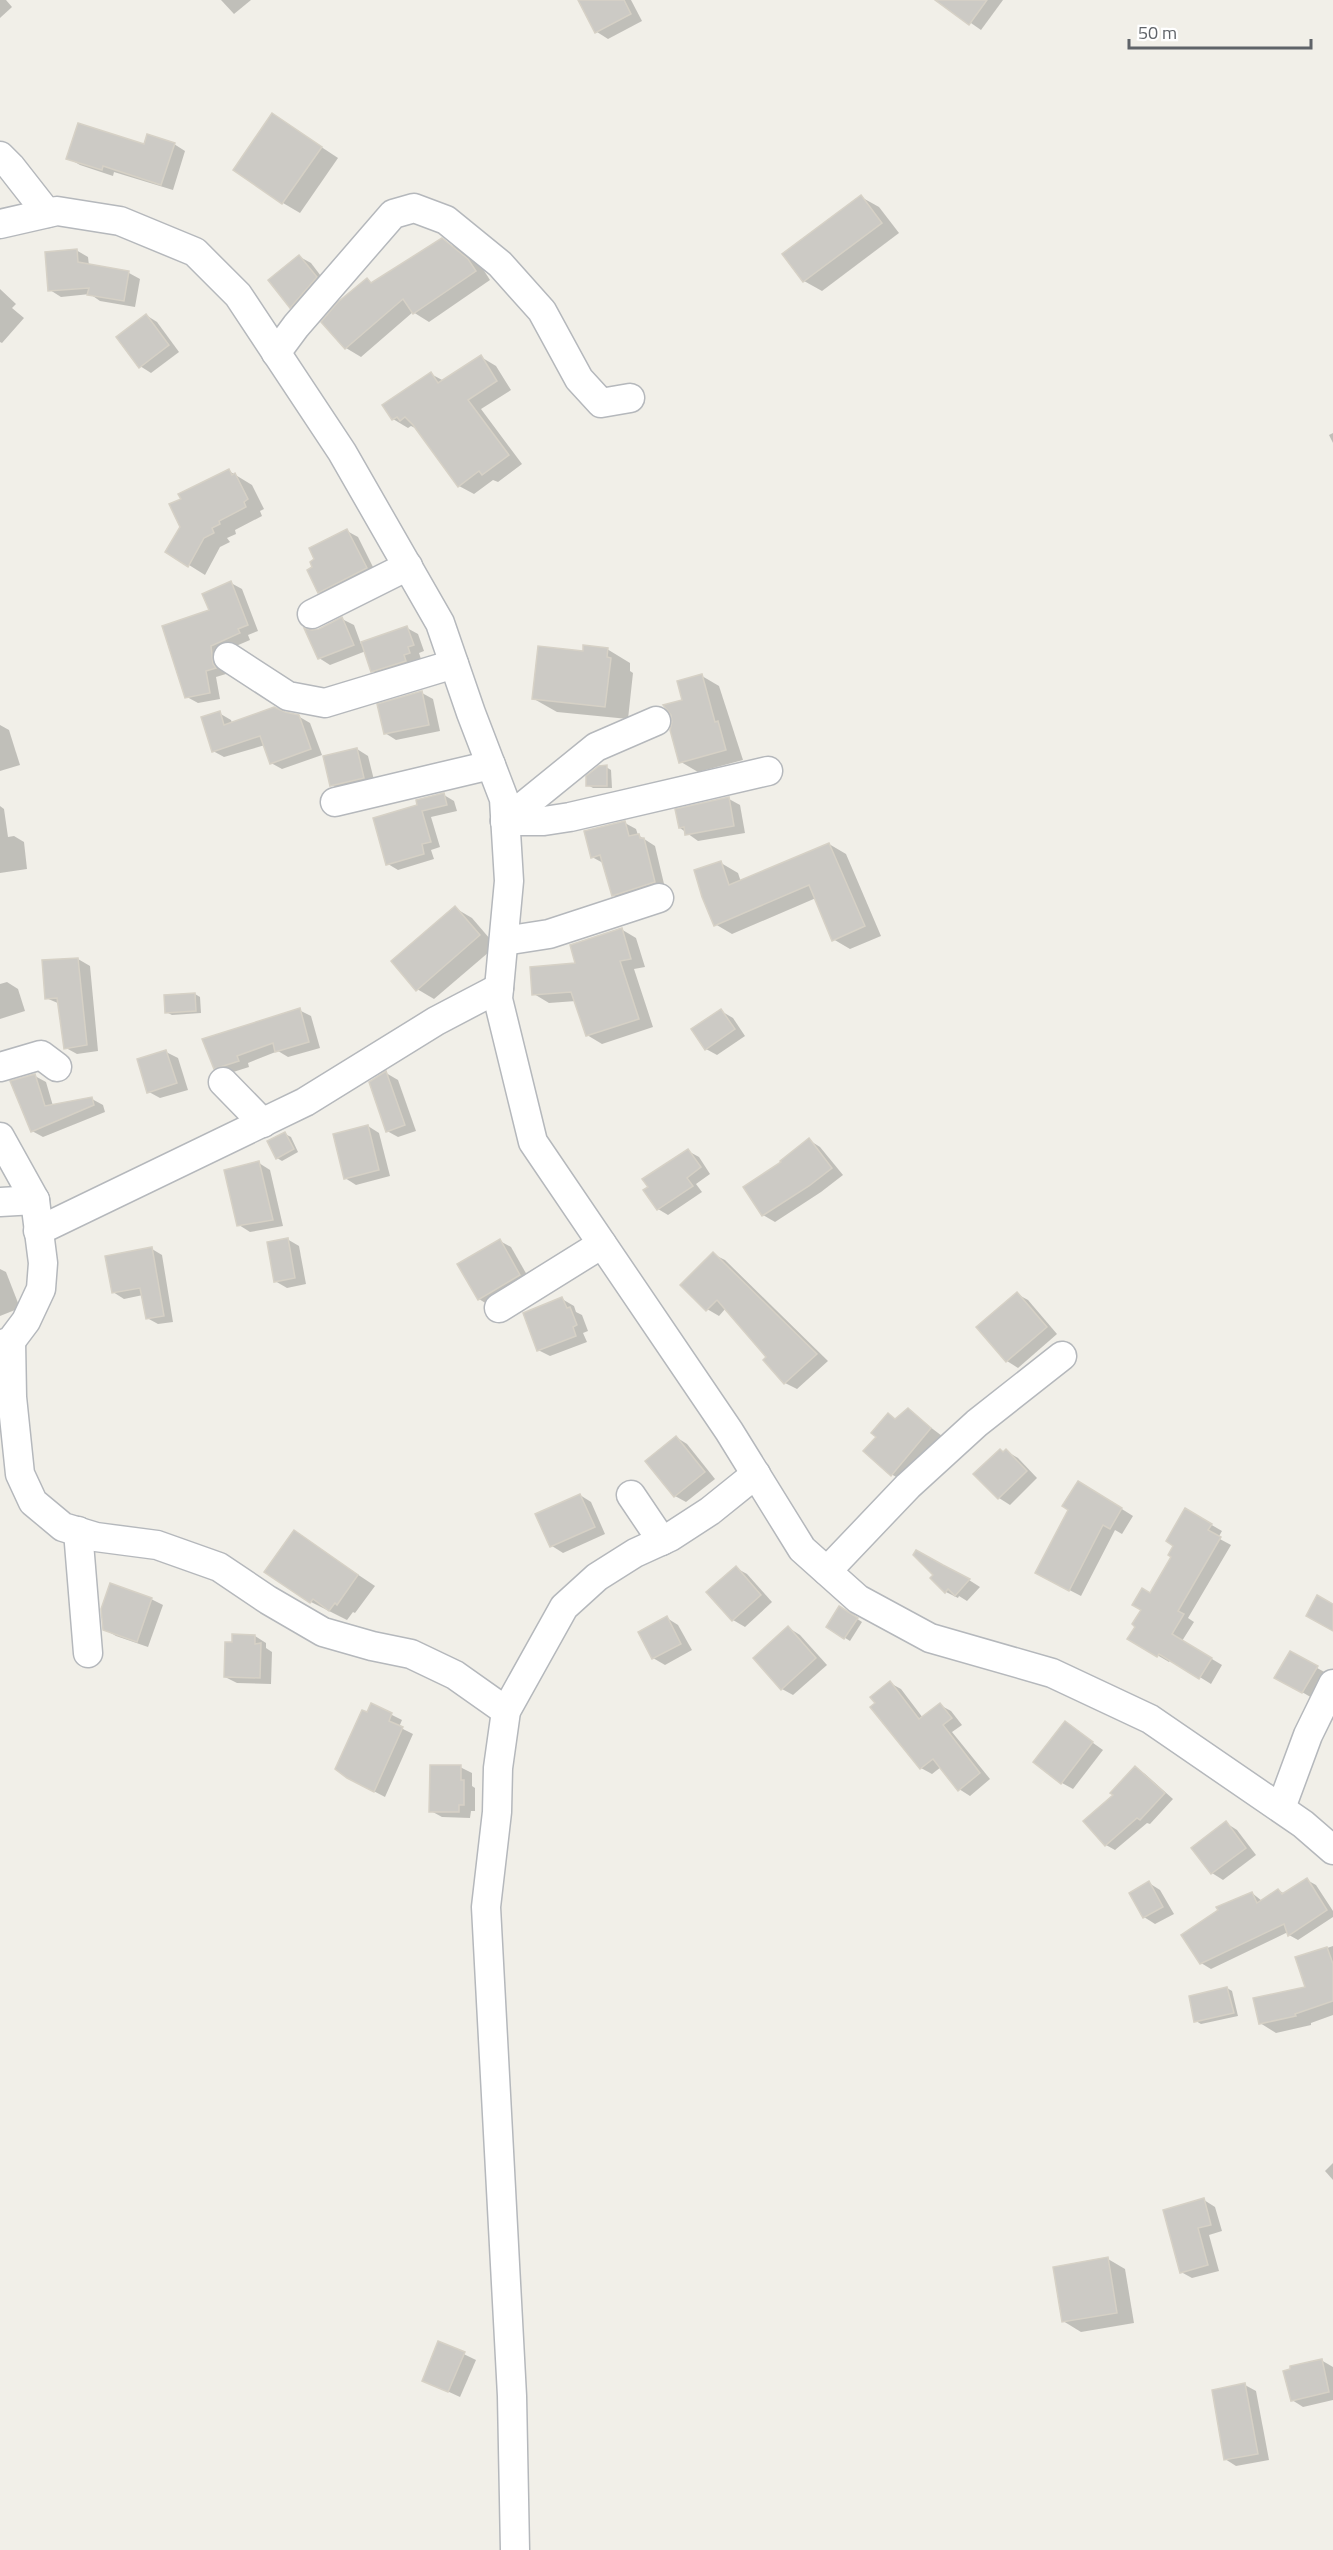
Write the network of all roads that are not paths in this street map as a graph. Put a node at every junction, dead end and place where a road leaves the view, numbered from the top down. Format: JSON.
{"nodes":[{"id":1,"x":0,"y":156,"type":"edge"},
{"id":2,"x":46,"y":213,"type":"junction"},
{"id":3,"x":0,"y":224,"type":"edge"},
{"id":4,"x":276,"y":353,"type":"junction"},
{"id":5,"x":630,"y":398,"type":"dead end"},
{"id":6,"x":408,"y":566,"type":"junction"},
{"id":7,"x":312,"y":614,"type":"dead end"},
{"id":8,"x":228,"y":657,"type":"dead end"},
{"id":9,"x":454,"y":663,"type":"junction"},
{"id":10,"x":656,"y":721,"type":"dead end"},
{"id":11,"x":491,"y":765,"type":"junction"},
{"id":12,"x":768,"y":771,"type":"dead end"},
{"id":13,"x":336,"y":801,"type":"dead end"},
{"id":14,"x":505,"y":821,"type":"junction"},
{"id":15,"x":659,"y":898,"type":"dead end"},
{"id":16,"x":504,"y":941,"type":"junction"},
{"id":17,"x":499,"y":988,"type":"junction"},
{"id":18,"x":0,"y":1067,"type":"edge"},
{"id":19,"x":57,"y":1067,"type":"dead end"},
{"id":20,"x":223,"y":1082,"type":"dead end"},
{"id":21,"x":262,"y":1123,"type":"junction"},
{"id":22,"x":0,"y":1137,"type":"edge"},
{"id":23,"x":35,"y":1200,"type":"junction"},
{"id":24,"x":0,"y":1202,"type":"edge"},
{"id":25,"x":39,"y":1231,"type":"junction"},
{"id":26,"x":602,"y":1244,"type":"junction"},
{"id":27,"x":499,"y":1308,"type":"dead end"},
{"id":28,"x":4,"y":1345,"type":"edge"},
{"id":29,"x":1062,"y":1356,"type":"dead end"},
{"id":30,"x":756,"y":1474,"type":"junction"},
{"id":31,"x":631,"y":1495,"type":"dead end"},
{"id":32,"x":78,"y":1531,"type":"junction"},
{"id":33,"x":662,"y":1541,"type":"junction"},
{"id":34,"x":827,"y":1571,"type":"junction"},
{"id":35,"x":88,"y":1653,"type":"dead end"},
{"id":36,"x":1333,"y":1684,"type":"edge"},
{"id":37,"x":506,"y":1711,"type":"junction"},
{"id":38,"x":1281,"y":1808,"type":"junction"},
{"id":39,"x":1333,"y":1850,"type":"edge"},
{"id":40,"x":515,"y":2550,"type":"edge"}],
"edges":[{"from":1,"to":2,"type":"street"},
{"from":2,"to":3,"type":"street"},
{"from":2,"to":4,"type":"street"},
{"from":4,"to":5,"type":"street"},
{"from":4,"to":6,"type":"street"},
{"from":6,"to":7,"type":"street"},
{"from":6,"to":9,"type":"street"},
{"from":8,"to":9,"type":"street"},
{"from":9,"to":11,"type":"street"},
{"from":10,"to":14,"type":"street"},
{"from":11,"to":13,"type":"street"},
{"from":11,"to":14,"type":"street"},
{"from":12,"to":14,"type":"street"},
{"from":14,"to":16,"type":"street"},
{"from":15,"to":16,"type":"street"},
{"from":16,"to":17,"type":"street"},
{"from":17,"to":21,"type":"street"},
{"from":17,"to":26,"type":"street"},
{"from":18,"to":19,"type":"street"},
{"from":20,"to":21,"type":"street"},
{"from":21,"to":25,"type":"street"},
{"from":22,"to":23,"type":"street"},
{"from":23,"to":24,"type":"street"},
{"from":23,"to":25,"type":"street"},
{"from":25,"to":28,"type":"street"},
{"from":26,"to":27,"type":"street"},
{"from":26,"to":30,"type":"street"},
{"from":28,"to":32,"type":"street"},
{"from":29,"to":34,"type":"street"},
{"from":30,"to":33,"type":"street"},
{"from":30,"to":34,"type":"street"},
{"from":31,"to":33,"type":"street"},
{"from":32,"to":35,"type":"street"},
{"from":32,"to":37,"type":"street"},
{"from":33,"to":37,"type":"street"},
{"from":34,"to":38,"type":"street"},
{"from":36,"to":38,"type":"street"},
{"from":37,"to":40,"type":"street"},
{"from":38,"to":39,"type":"street"}]}
